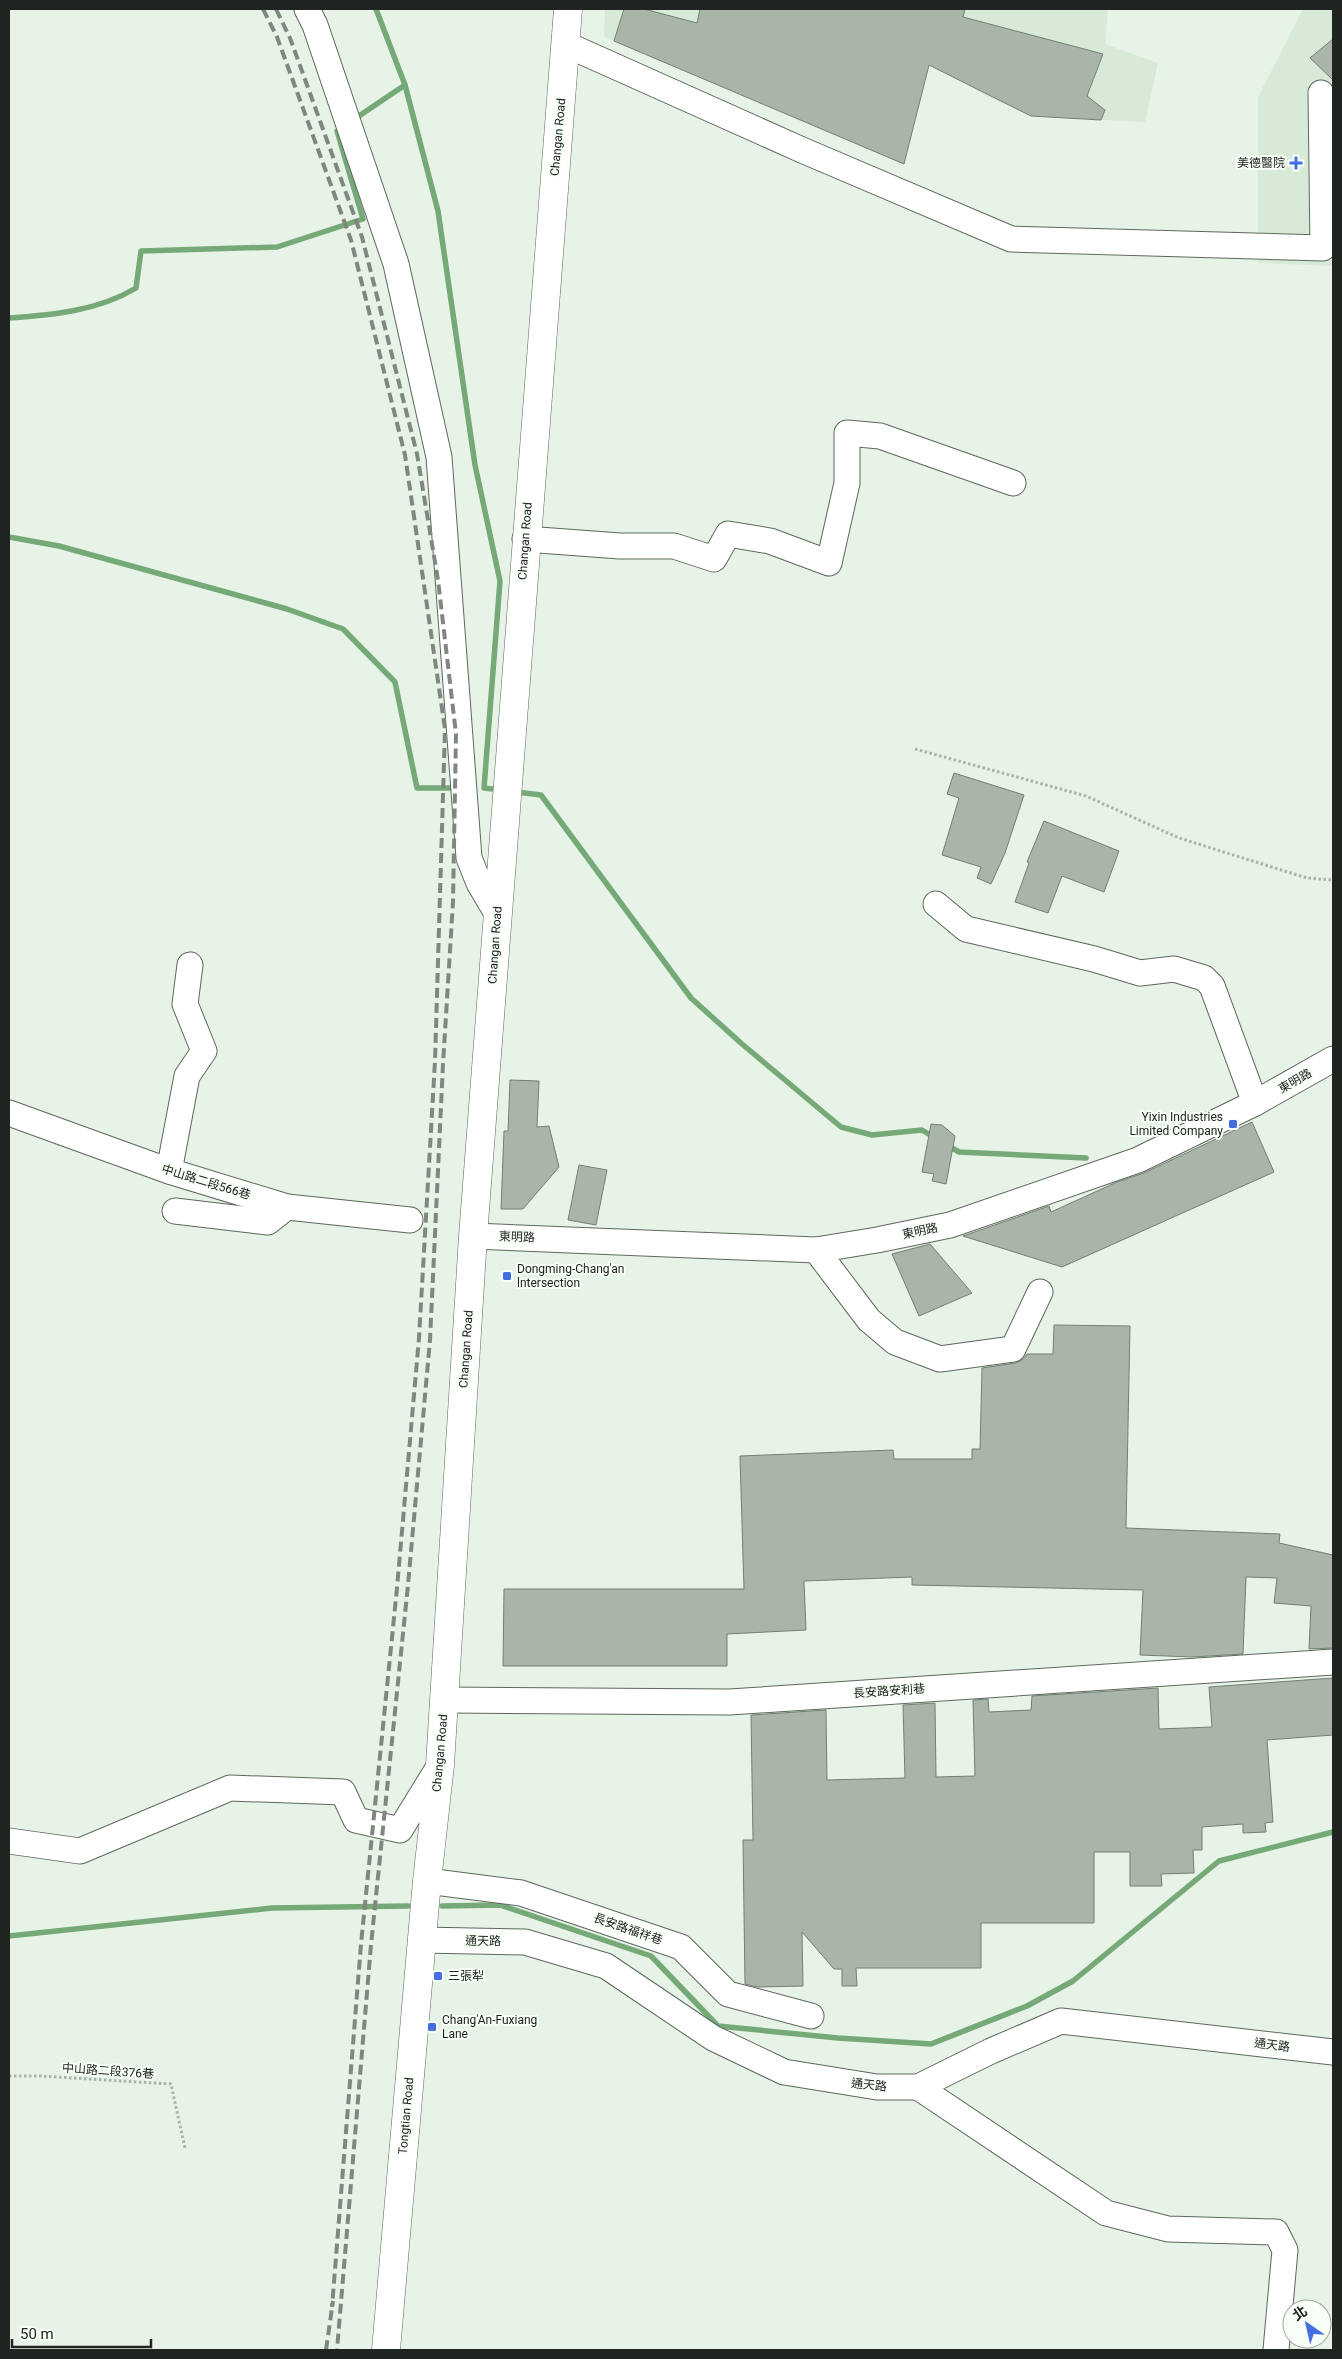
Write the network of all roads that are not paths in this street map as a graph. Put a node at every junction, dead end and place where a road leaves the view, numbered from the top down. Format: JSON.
{"nodes":[{"id":1,"x":307,"y":9,"type":"edge"},
{"id":2,"x":568,"y":9,"type":"edge"},
{"id":3,"x":565,"y":44,"type":"junction"},
{"id":4,"x":1321,"y":93,"type":"dead end"},
{"id":5,"x":1013,"y":484,"type":"dead end"},
{"id":6,"x":525,"y":539,"type":"junction"},
{"id":7,"x":936,"y":904,"type":"dead end"},
{"id":8,"x":498,"y":915,"type":"junction"},
{"id":9,"x":190,"y":965,"type":"dead end"},
{"id":10,"x":1333,"y":1059,"type":"edge"},
{"id":11,"x":1255,"y":1103,"type":"junction"},
{"id":12,"x":9,"y":1113,"type":"edge"},
{"id":13,"x":169,"y":1171,"type":"junction"},
{"id":14,"x":287,"y":1207,"type":"junction"},
{"id":15,"x":175,"y":1211,"type":"dead end"},
{"id":16,"x":410,"y":1220,"type":"dead end"},
{"id":17,"x":473,"y":1236,"type":"junction"},
{"id":18,"x":816,"y":1250,"type":"junction"},
{"id":19,"x":1040,"y":1292,"type":"dead end"},
{"id":20,"x":1333,"y":1662,"type":"edge"},
{"id":21,"x":444,"y":1700,"type":"junction"},
{"id":22,"x":440,"y":1765,"type":"junction"},
{"id":23,"x":9,"y":1841,"type":"edge"},
{"id":24,"x":427,"y":1881,"type":"junction"},
{"id":25,"x":422,"y":1940,"type":"junction"},
{"id":26,"x":811,"y":2016,"type":"dead end"},
{"id":27,"x":1333,"y":2052,"type":"edge"},
{"id":28,"x":918,"y":2088,"type":"junction"},
{"id":29,"x":386,"y":2350,"type":"edge"},
{"id":30,"x":1276,"y":2350,"type":"edge"}],
"edges":[{"from":1,"to":8,"type":"street"},
{"from":2,"to":3,"type":"main road","name":"Changan Road"},
{"from":3,"to":4,"type":"street"},
{"from":3,"to":6,"type":"main road","name":"Changan Road"},
{"from":5,"to":6,"type":"street"},
{"from":6,"to":8,"type":"main road","name":"Changan Road"},
{"from":7,"to":11,"type":"street"},
{"from":8,"to":17,"type":"main road","name":"Changan Road"},
{"from":9,"to":13,"type":"street"},
{"from":10,"to":11,"type":"street","name":"東明路"},
{"from":11,"to":18,"type":"street","name":"東明路"},
{"from":12,"to":13,"type":"street","name":"中山路二段566巷"},
{"from":13,"to":14,"type":"street","name":"中山路二段566巷"},
{"from":14,"to":15,"type":"street"},
{"from":14,"to":16,"type":"street","name":"中山路二段566巷"},
{"from":17,"to":18,"type":"street","name":"東明路"},
{"from":17,"to":21,"type":"main road","name":"Changan Road"},
{"from":18,"to":19,"type":"street"},
{"from":20,"to":21,"type":"street","name":"長安路安利巷"},
{"from":21,"to":22,"type":"main road","name":"Changan Road"},
{"from":22,"to":23,"type":"street"},
{"from":22,"to":24,"type":"main road","name":"Changan Road"},
{"from":24,"to":25,"type":"main road","name":"Tongtian Road"},
{"from":24,"to":26,"type":"street","name":"長安路福祥巷"},
{"from":25,"to":28,"type":"street","name":"通天路"},
{"from":25,"to":29,"type":"main road","name":"Tongtian Road"},
{"from":27,"to":28,"type":"street","name":"通天路"},
{"from":28,"to":30,"type":"street"}]}
